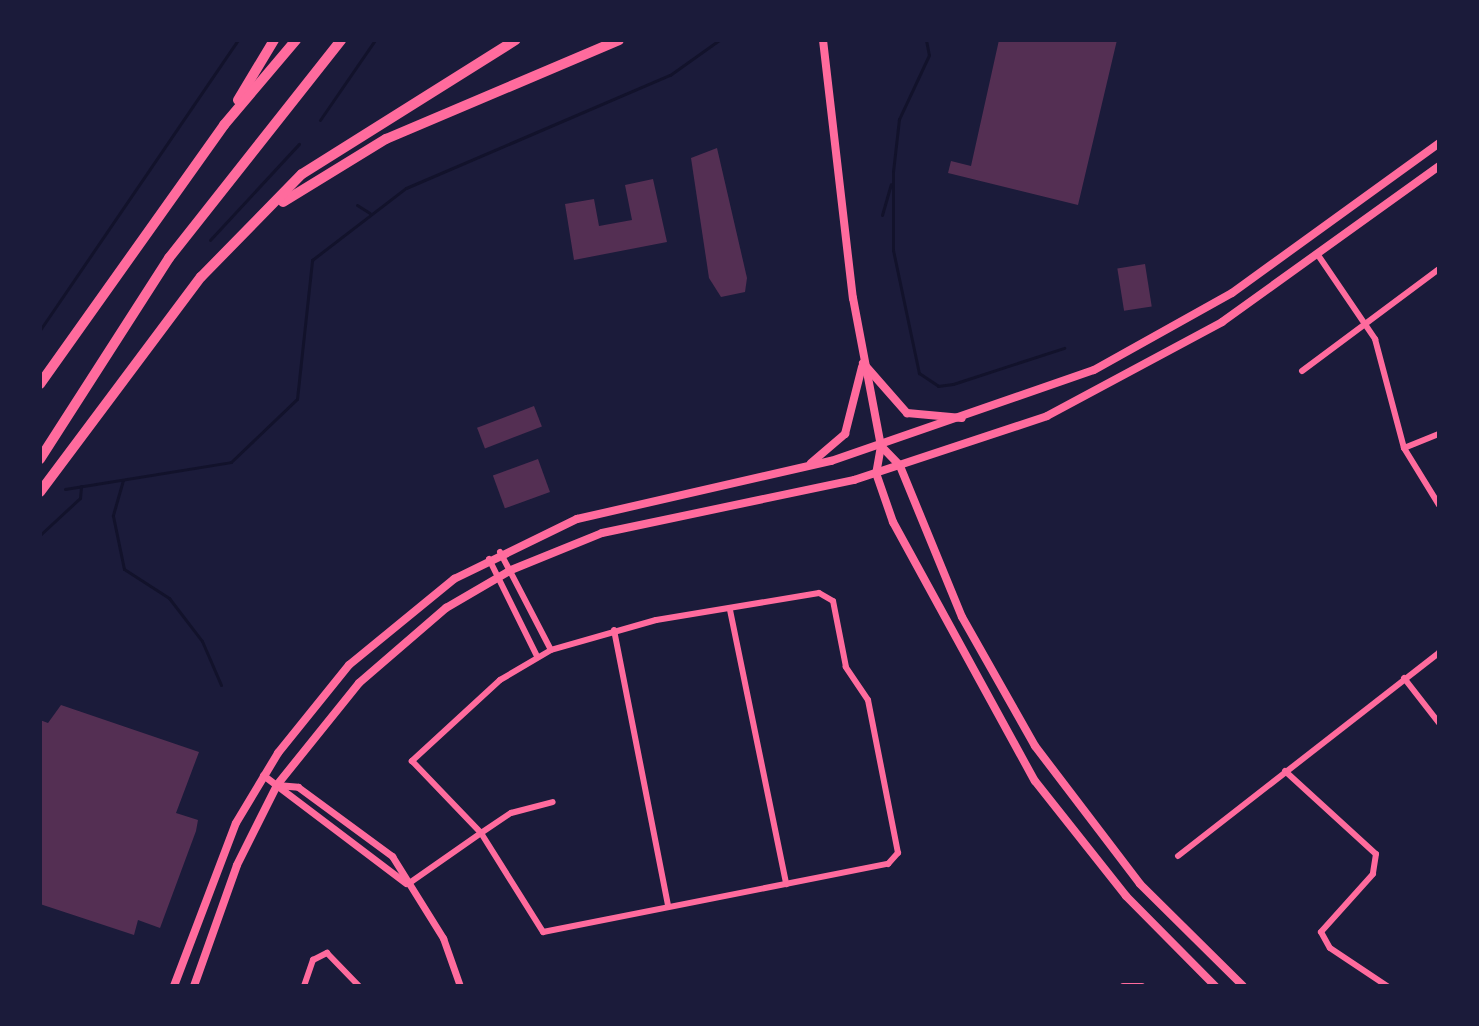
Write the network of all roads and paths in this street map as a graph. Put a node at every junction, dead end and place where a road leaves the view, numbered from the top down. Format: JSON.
{"nodes":[{"id":1,"x":274,"y":40,"type":"edge"},
{"id":2,"x":296,"y":40,"type":"edge"},
{"id":3,"x":341,"y":40,"type":"edge"},
{"id":4,"x":516,"y":40,"type":"edge"},
{"id":5,"x":619,"y":40,"type":"edge"},
{"id":6,"x":823,"y":40,"type":"edge"},
{"id":7,"x":224,"y":125,"type":"junction"},
{"id":8,"x":1439,"y":143,"type":"edge"},
{"id":9,"x":1439,"y":166,"type":"edge"},
{"id":10,"x":265,"y":215,"type":"junction"},
{"id":11,"x":1305,"y":240,"type":"junction"},
{"id":12,"x":1318,"y":255,"type":"junction"},
{"id":13,"x":1439,"y":269,"type":"edge"},
{"id":14,"x":1366,"y":324,"type":"junction"},
{"id":15,"x":863,"y":362,"type":"junction"},
{"id":16,"x":1302,"y":371,"type":"dead end"},
{"id":17,"x":40,"y":384,"type":"edge"},
{"id":18,"x":972,"y":418,"type":"junction"},
{"id":19,"x":1439,"y":434,"type":"edge"},
{"id":20,"x":881,"y":446,"type":"junction"},
{"id":21,"x":1404,"y":448,"type":"junction"},
{"id":22,"x":40,"y":459,"type":"edge"},
{"id":23,"x":807,"y":466,"type":"junction"},
{"id":24,"x":900,"y":466,"type":"junction"},
{"id":25,"x":876,"y":473,"type":"junction"},
{"id":26,"x":40,"y":492,"type":"edge"},
{"id":27,"x":1439,"y":505,"type":"edge"},
{"id":28,"x":500,"y":552,"type":"junction"},
{"id":29,"x":488,"y":558,"type":"junction"},
{"id":30,"x":511,"y":570,"type":"junction"},
{"id":31,"x":497,"y":577,"type":"junction"},
{"id":32,"x":730,"y":610,"type":"junction"},
{"id":33,"x":614,"y":630,"type":"junction"},
{"id":34,"x":551,"y":650,"type":"junction"},
{"id":35,"x":1439,"y":653,"type":"edge"},
{"id":36,"x":537,"y":656,"type":"junction"},
{"id":37,"x":1404,"y":678,"type":"junction"},
{"id":38,"x":1439,"y":723,"type":"edge"},
{"id":39,"x":1285,"y":771,"type":"junction"},
{"id":40,"x":263,"y":775,"type":"junction"},
{"id":41,"x":277,"y":785,"type":"junction"},
{"id":42,"x":553,"y":802,"type":"dead end"},
{"id":43,"x":481,"y":833,"type":"junction"},
{"id":44,"x":1178,"y":856,"type":"dead end"},
{"id":45,"x":408,"y":884,"type":"junction"},
{"id":46,"x":786,"y":884,"type":"junction"},
{"id":47,"x":668,"y":906,"type":"junction"},
{"id":48,"x":179,"y":973,"type":"junction"},
{"id":49,"x":1211,"y":985,"type":"edge"},
{"id":50,"x":174,"y":986,"type":"edge"},
{"id":51,"x":181,"y":986,"type":"edge"},
{"id":52,"x":194,"y":986,"type":"edge"},
{"id":53,"x":304,"y":986,"type":"edge"},
{"id":54,"x":359,"y":986,"type":"edge"},
{"id":55,"x":460,"y":986,"type":"edge"},
{"id":56,"x":1123,"y":986,"type":"edge"},
{"id":57,"x":1142,"y":986,"type":"edge"},
{"id":58,"x":1243,"y":986,"type":"edge"},
{"id":59,"x":1387,"y":986,"type":"edge"}],
"edges":[{"from":1,"to":7,"type":"highway"},
{"from":2,"to":7,"type":"highway"},
{"from":3,"to":22,"type":"highway"},
{"from":4,"to":10,"type":"highway"},
{"from":5,"to":10,"type":"highway"},
{"from":6,"to":15,"type":"main road"},
{"from":7,"to":17,"type":"highway"},
{"from":8,"to":11,"type":"main road"},
{"from":9,"to":12,"type":"main road"},
{"from":10,"to":26,"type":"highway"},
{"from":11,"to":12,"type":"main road"},
{"from":11,"to":18,"type":"main road"},
{"from":12,"to":14,"type":"street"},
{"from":12,"to":24,"type":"main road"},
{"from":13,"to":14,"type":"street"},
{"from":14,"to":16,"type":"street"},
{"from":14,"to":21,"type":"street"},
{"from":15,"to":18,"type":"main road"},
{"from":15,"to":20,"type":"main road"},
{"from":15,"to":23,"type":"main road"},
{"from":18,"to":20,"type":"main road"},
{"from":19,"to":21,"type":"street"},
{"from":20,"to":23,"type":"main road"},
{"from":20,"to":24,"type":"main road"},
{"from":20,"to":25,"type":"main road"},
{"from":21,"to":27,"type":"street"},
{"from":23,"to":28,"type":"main road"},
{"from":24,"to":25,"type":"main road"},
{"from":24,"to":58,"type":"main road"},
{"from":25,"to":30,"type":"main road"},
{"from":25,"to":49,"type":"main road"},
{"from":28,"to":29,"type":"main road"},
{"from":28,"to":30,"type":"street"},
{"from":29,"to":31,"type":"street"},
{"from":29,"to":40,"type":"main road"},
{"from":30,"to":31,"type":"main road"},
{"from":30,"to":34,"type":"street"},
{"from":31,"to":36,"type":"street"},
{"from":31,"to":41,"type":"main road"},
{"from":32,"to":33,"type":"street"},
{"from":32,"to":46,"type":"street"},
{"from":32,"to":46,"type":"street"},
{"from":33,"to":34,"type":"street"},
{"from":33,"to":47,"type":"street"},
{"from":34,"to":36,"type":"street"},
{"from":35,"to":37,"type":"street"},
{"from":36,"to":43,"type":"street"},
{"from":37,"to":38,"type":"street"},
{"from":37,"to":39,"type":"street"},
{"from":39,"to":44,"type":"street"},
{"from":39,"to":59,"type":"street"},
{"from":40,"to":41,"type":"street"},
{"from":40,"to":48,"type":"main road"},
{"from":41,"to":45,"type":"street"},
{"from":41,"to":45,"type":"street"},
{"from":41,"to":52,"type":"main road"},
{"from":42,"to":43,"type":"street"},
{"from":43,"to":45,"type":"street"},
{"from":43,"to":47,"type":"street"},
{"from":45,"to":55,"type":"street"},
{"from":46,"to":47,"type":"street"},
{"from":48,"to":50,"type":"main road"},
{"from":48,"to":51,"type":"main road"},
{"from":53,"to":54,"type":"street"},
{"from":56,"to":57,"type":"street"}]}
